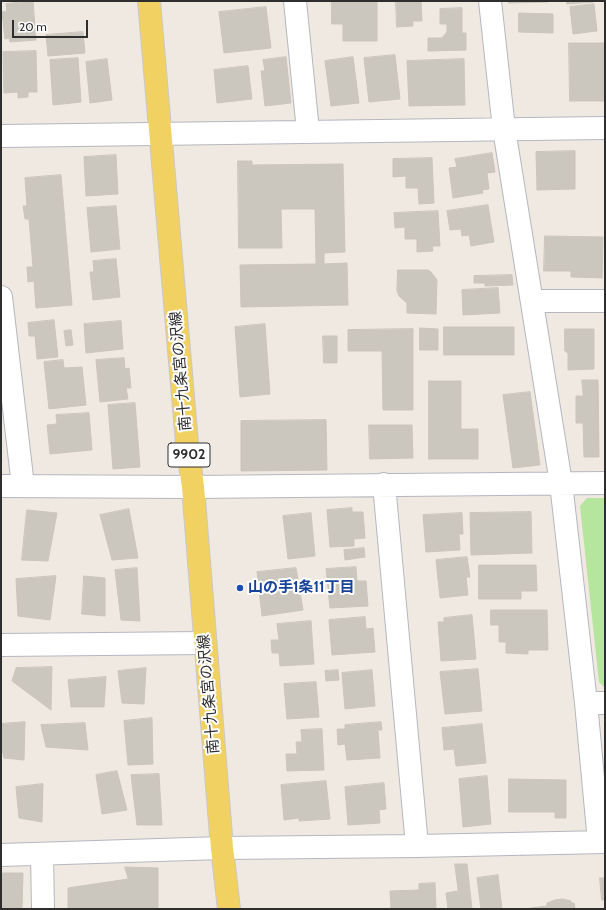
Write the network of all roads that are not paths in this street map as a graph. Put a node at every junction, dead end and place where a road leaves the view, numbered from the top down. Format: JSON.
{"nodes":[{"id":1,"x":150,"y":1,"type":"edge"},
{"id":2,"x":295,"y":1,"type":"edge"},
{"id":3,"x":490,"y":1,"type":"edge"},
{"id":4,"x":504,"y":128,"type":"junction"},
{"id":5,"x":605,"y":128,"type":"edge"},
{"id":6,"x":308,"y":131,"type":"junction"},
{"id":7,"x":162,"y":134,"type":"junction"},
{"id":8,"x":1,"y":136,"type":"edge"},
{"id":9,"x":532,"y":301,"type":"junction"},
{"id":10,"x":605,"y":301,"type":"edge"},
{"id":11,"x":2,"y":306,"type":"edge"},
{"id":12,"x":561,"y":483,"type":"junction"},
{"id":13,"x":605,"y":483,"type":"edge"},
{"id":14,"x":384,"y":484,"type":"junction"},
{"id":15,"x":1,"y":486,"type":"edge"},
{"id":16,"x":23,"y":486,"type":"junction"},
{"id":17,"x":193,"y":487,"type":"junction"},
{"id":18,"x":205,"y":643,"type":"junction"},
{"id":19,"x":1,"y":645,"type":"edge"},
{"id":20,"x":596,"y":703,"type":"edge"},
{"id":21,"x":602,"y":842,"type":"edge"},
{"id":22,"x":417,"y":846,"type":"junction"},
{"id":23,"x":222,"y":848,"type":"junction"},
{"id":24,"x":42,"y":855,"type":"junction"},
{"id":25,"x":1,"y":856,"type":"edge"},
{"id":26,"x":43,"y":909,"type":"edge"},
{"id":27,"x":228,"y":909,"type":"edge"}],
"edges":[{"from":1,"to":7,"type":"main road","name":"南十九条宮の沢線","number":"9902"},
{"from":2,"to":6,"type":"street"},
{"from":3,"to":4,"type":"street"},
{"from":4,"to":5,"type":"street"},
{"from":4,"to":6,"type":"street"},
{"from":4,"to":9,"type":"street"},
{"from":6,"to":7,"type":"street"},
{"from":7,"to":8,"type":"street"},
{"from":7,"to":17,"type":"main road","name":"南十九条宮の沢線","number":"9902"},
{"from":9,"to":10,"type":"street"},
{"from":9,"to":12,"type":"street"},
{"from":11,"to":16,"type":"street"},
{"from":12,"to":13,"type":"street"},
{"from":12,"to":14,"type":"street"},
{"from":12,"to":20,"type":"street"},
{"from":14,"to":17,"type":"street"},
{"from":14,"to":22,"type":"street"},
{"from":15,"to":16,"type":"street"},
{"from":16,"to":17,"type":"street"},
{"from":17,"to":18,"type":"main road","name":"南十九条宮の沢線","number":"9902"},
{"from":18,"to":19,"type":"street"},
{"from":18,"to":23,"type":"main road","name":"南十九条宮の沢線","number":"9902"},
{"from":20,"to":21,"type":"street"},
{"from":21,"to":22,"type":"street"},
{"from":22,"to":23,"type":"street"},
{"from":23,"to":24,"type":"street"},
{"from":23,"to":27,"type":"main road","name":"南十九条宮の沢線","number":"9902"},
{"from":24,"to":25,"type":"street"},
{"from":24,"to":26,"type":"street"}]}
